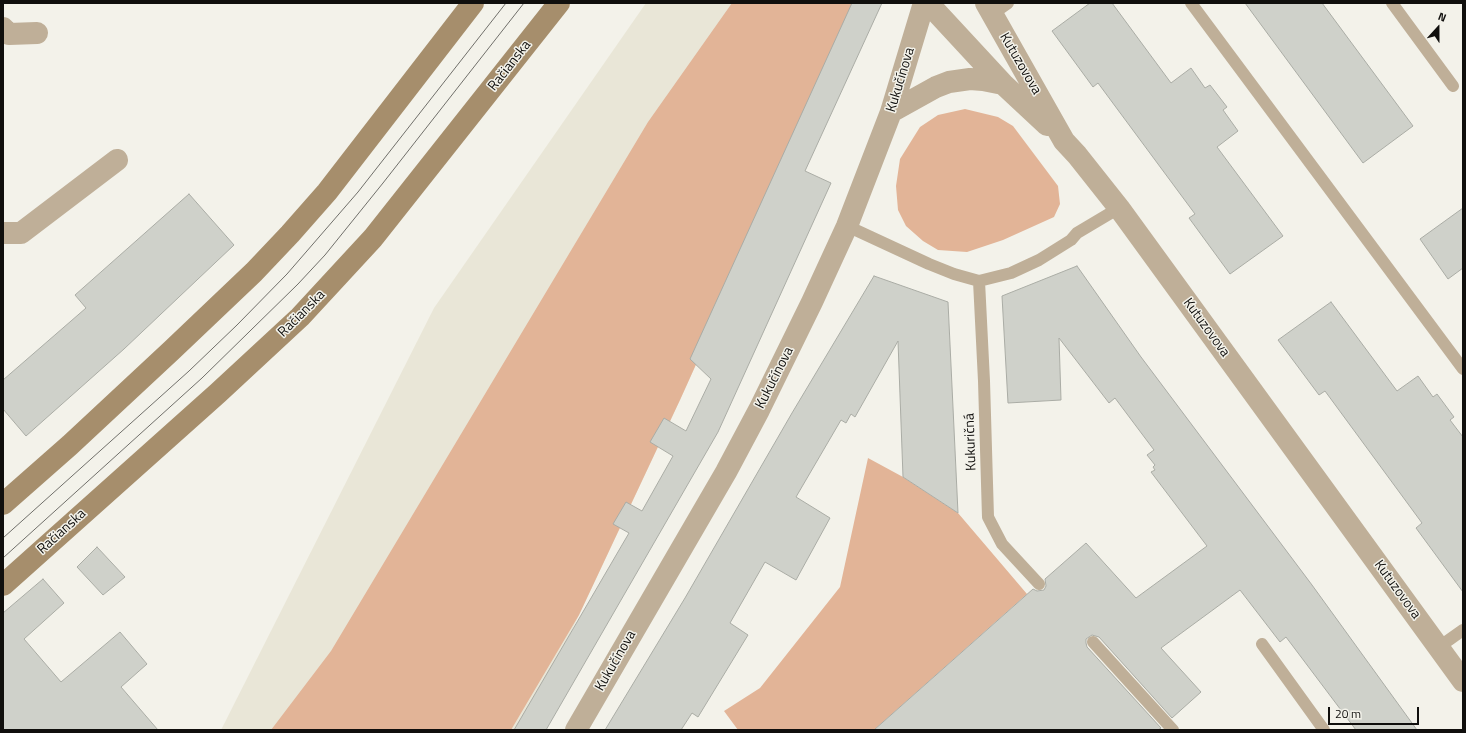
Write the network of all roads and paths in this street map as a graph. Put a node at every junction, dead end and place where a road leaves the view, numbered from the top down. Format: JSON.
{"nodes":[{"id":1,"x":473,"y":3,"type":"edge"},
{"id":2,"x":559,"y":3,"type":"edge"},
{"id":3,"x":924,"y":3,"type":"edge"},
{"id":4,"x":928,"y":3,"type":"edge"},
{"id":5,"x":1191,"y":3,"type":"edge"},
{"id":6,"x":1392,"y":3,"type":"edge"},
{"id":7,"x":990,"y":6,"type":"edge"},
{"id":8,"x":5,"y":33,"type":"edge"},
{"id":9,"x":37,"y":33,"type":"dead end"},
{"id":10,"x":1003,"y":84,"type":"junction"},
{"id":11,"x":1453,"y":86,"type":"dead end"},
{"id":12,"x":892,"y":112,"type":"junction"},
{"id":13,"x":1064,"y":141,"type":"junction"},
{"id":14,"x":117,"y":160,"type":"dead end"},
{"id":15,"x":1119,"y":208,"type":"junction"},
{"id":16,"x":847,"y":226,"type":"junction"},
{"id":17,"x":3,"y":233,"type":"edge"},
{"id":18,"x":979,"y":281,"type":"junction"},
{"id":19,"x":1463,"y":369,"type":"edge"},
{"id":20,"x":5,"y":499,"type":"edge"},
{"id":21,"x":1039,"y":584,"type":"dead end"},
{"id":22,"x":3,"y":585,"type":"edge"},
{"id":23,"x":1463,"y":630,"type":"edge"},
{"id":24,"x":1093,"y":642,"type":"dead end"},
{"id":25,"x":1262,"y":644,"type":"dead end"},
{"id":26,"x":1438,"y":647,"type":"junction"},
{"id":27,"x":1463,"y":681,"type":"edge"},
{"id":28,"x":576,"y":730,"type":"edge"},
{"id":29,"x":1173,"y":730,"type":"edge"},
{"id":30,"x":1324,"y":730,"type":"edge"}],
"edges":[{"from":1,"to":20,"type":"main road"},
{"from":2,"to":22,"type":"main road","name":"Račianska"},
{"from":3,"to":12,"type":"street","name":"Kukučínova"},
{"from":4,"to":10,"type":"street"},
{"from":5,"to":19,"type":"lane"},
{"from":6,"to":11,"type":"lane"},
{"from":7,"to":13,"type":"street","name":"Kutuzovova"},
{"from":8,"to":9,"type":"street"},
{"from":10,"to":12,"type":"street"},
{"from":10,"to":13,"type":"street"},
{"from":12,"to":16,"type":"street","name":"Kukučínova"},
{"from":13,"to":15,"type":"street","name":"Kutuzovova"},
{"from":14,"to":17,"type":"street"},
{"from":15,"to":18,"type":"lane"},
{"from":15,"to":26,"type":"street","name":"Kutuzovova"},
{"from":16,"to":18,"type":"lane"},
{"from":16,"to":28,"type":"street","name":"Kukučínova"},
{"from":18,"to":21,"type":"lane","name":"Kukuričná"},
{"from":23,"to":26,"type":"lane"},
{"from":24,"to":29,"type":"lane"},
{"from":25,"to":30,"type":"lane"},
{"from":26,"to":27,"type":"street","name":"Kutuzovova"}]}
